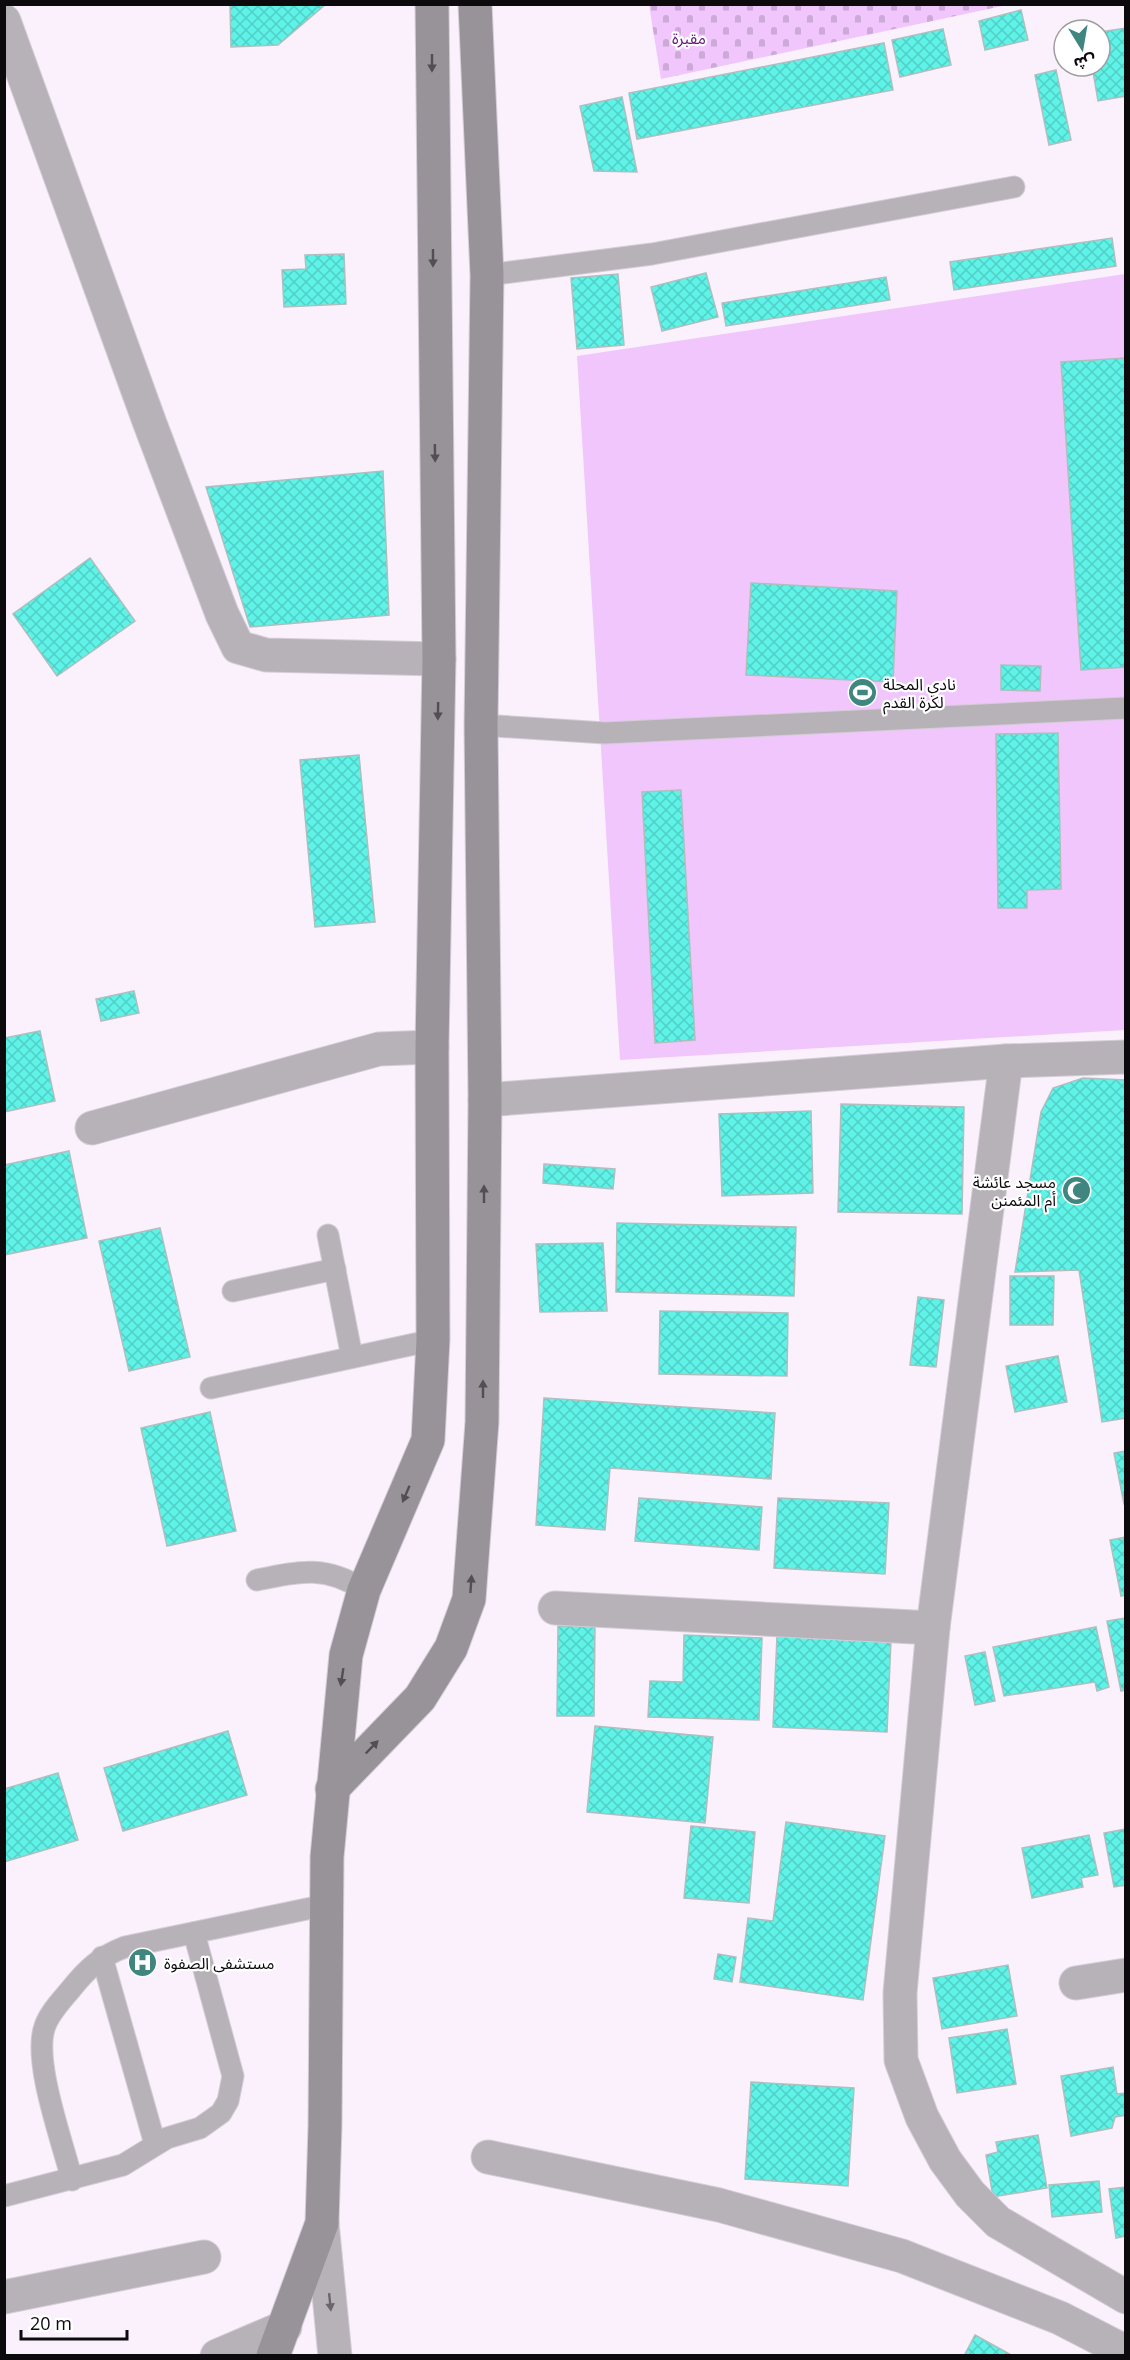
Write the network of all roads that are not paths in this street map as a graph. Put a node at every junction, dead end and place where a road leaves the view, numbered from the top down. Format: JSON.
{"nodes":[{"id":1,"x":432,"y":4,"type":"edge"},
{"id":2,"x":475,"y":4,"type":"edge"},
{"id":3,"x":4,"y":21,"type":"edge"},
{"id":4,"x":1014,"y":187,"type":"dead end"},
{"id":5,"x":487,"y":275,"type":"junction"},
{"id":6,"x":439,"y":659,"type":"junction"},
{"id":7,"x":1125,"y":708,"type":"edge"},
{"id":8,"x":481,"y":725,"type":"junction"},
{"id":9,"x":432,"y":1047,"type":"junction"},
{"id":10,"x":1125,"y":1057,"type":"edge"},
{"id":11,"x":1006,"y":1061,"type":"junction"},
{"id":12,"x":485,"y":1101,"type":"junction"},
{"id":13,"x":92,"y":1128,"type":"dead end"},
{"id":14,"x":328,"y":1235,"type":"dead end"},
{"id":15,"x":334,"y":1269,"type":"junction"},
{"id":16,"x":233,"y":1291,"type":"dead end"},
{"id":17,"x":433,"y":1340,"type":"junction"},
{"id":18,"x":352,"y":1357,"type":"junction"},
{"id":19,"x":211,"y":1388,"type":"dead end"},
{"id":20,"x":482,"y":1422,"type":"junction"},
{"id":21,"x":428,"y":1440,"type":"junction"},
{"id":22,"x":257,"y":1580,"type":"dead end"},
{"id":23,"x":364,"y":1590,"type":"junction"},
{"id":24,"x":555,"y":1608,"type":"dead end"},
{"id":25,"x":933,"y":1628,"type":"junction"},
{"id":26,"x":332,"y":1789,"type":"junction"},
{"id":27,"x":326,"y":1905,"type":"junction"},
{"id":28,"x":194,"y":1933,"type":"junction"},
{"id":29,"x":102,"y":1957,"type":"junction"},
{"id":30,"x":1125,"y":1976,"type":"edge"},
{"id":31,"x":1076,"y":1983,"type":"dead end"},
{"id":32,"x":155,"y":2144,"type":"junction"},
{"id":33,"x":488,"y":2157,"type":"dead end"},
{"id":34,"x":72,"y":2180,"type":"junction"},
{"id":35,"x":4,"y":2196,"type":"edge"},
{"id":36,"x":322,"y":2223,"type":"junction"},
{"id":37,"x":204,"y":2257,"type":"dead end"},
{"id":38,"x":4,"y":2297,"type":"edge"},
{"id":39,"x":1125,"y":2297,"type":"edge"},
{"id":40,"x":279,"y":2341,"type":"edge"},
{"id":41,"x":1125,"y":2352,"type":"edge"},
{"id":42,"x":217,"y":2355,"type":"edge"},
{"id":43,"x":335,"y":2355,"type":"edge"}],
"edges":[{"from":1,"to":6,"type":"street","one_way":true},
{"from":2,"to":5,"type":"street"},
{"from":3,"to":6,"type":"street"},
{"from":4,"to":5,"type":"lane"},
{"from":5,"to":8,"type":"street"},
{"from":6,"to":9,"type":"street","one_way":true},
{"from":7,"to":8,"type":"lane"},
{"from":8,"to":12,"type":"street"},
{"from":9,"to":13,"type":"street"},
{"from":9,"to":17,"type":"street"},
{"from":10,"to":11,"type":"street"},
{"from":11,"to":12,"type":"street"},
{"from":11,"to":25,"type":"street"},
{"from":20,"to":12,"type":"street","one_way":true},
{"from":14,"to":15,"type":"lane"},
{"from":15,"to":16,"type":"lane"},
{"from":15,"to":18,"type":"lane"},
{"from":17,"to":18,"type":"lane"},
{"from":17,"to":21,"type":"street"},
{"from":18,"to":19,"type":"lane"},
{"from":20,"to":21,"type":"street"},
{"from":26,"to":20,"type":"street","one_way":true},
{"from":21,"to":23,"type":"street","one_way":true},
{"from":22,"to":23,"type":"lane"},
{"from":23,"to":26,"type":"street","one_way":true},
{"from":24,"to":25,"type":"street"},
{"from":25,"to":39,"type":"street"},
{"from":26,"to":27,"type":"street"},
{"from":27,"to":28,"type":"lane"},
{"from":27,"to":36,"type":"street"},
{"from":28,"to":29,"type":"lane"},
{"from":28,"to":32,"type":"lane"},
{"from":29,"to":32,"type":"lane"},
{"from":29,"to":34,"type":"lane"},
{"from":30,"to":31,"type":"street"},
{"from":32,"to":34,"type":"lane"},
{"from":33,"to":41,"type":"street"},
{"from":34,"to":35,"type":"lane"},
{"from":36,"to":40,"type":"street"},
{"from":36,"to":43,"type":"street","one_way":true},
{"from":37,"to":38,"type":"street"},
{"from":40,"to":42,"type":"street"}]}
